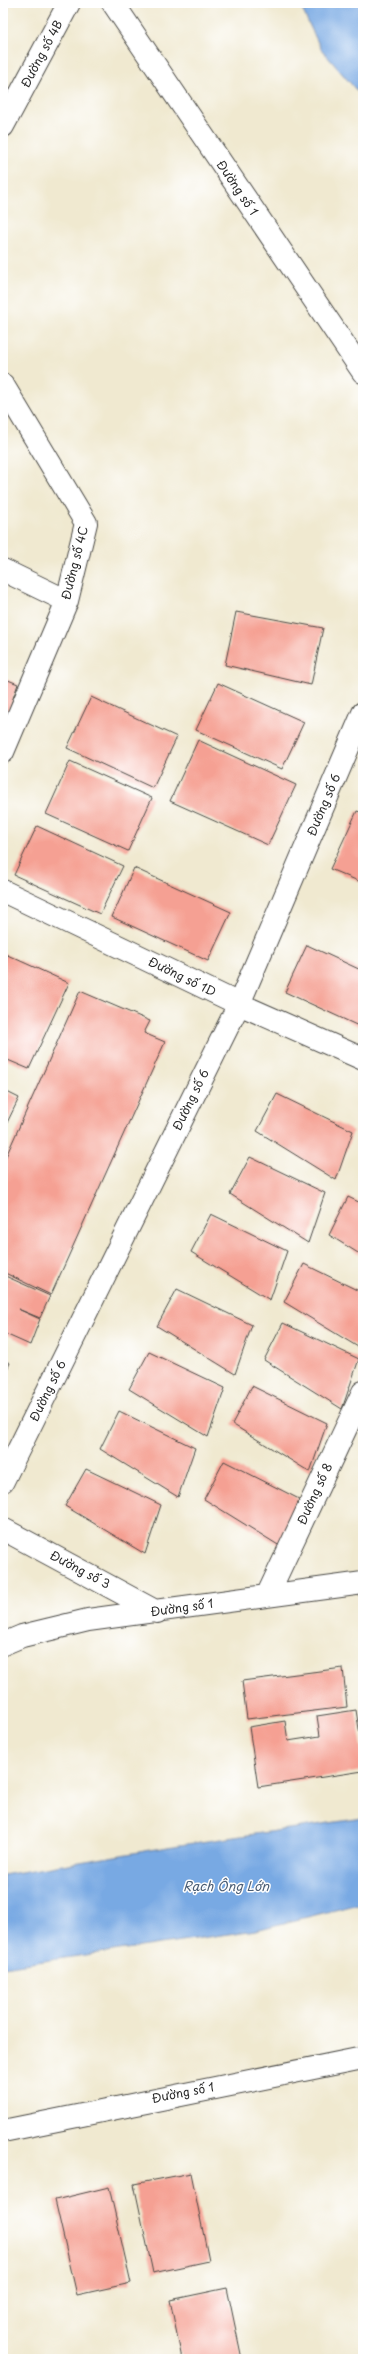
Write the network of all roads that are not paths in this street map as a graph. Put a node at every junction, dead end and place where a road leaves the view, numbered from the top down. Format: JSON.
{"nodes":[{"id":1,"x":69,"y":3,"type":"edge"},
{"id":2,"x":113,"y":3,"type":"edge"},
{"id":3,"x":3,"y":126,"type":"edge"},
{"id":4,"x":362,"y":376,"type":"edge"},
{"id":5,"x":3,"y":385,"type":"edge"},
{"id":6,"x":3,"y":570,"type":"edge"},
{"id":7,"x":67,"y":601,"type":"junction"},
{"id":8,"x":363,"y":712,"type":"edge"},
{"id":9,"x":3,"y":752,"type":"edge"},
{"id":10,"x":3,"y":891,"type":"edge"},
{"id":11,"x":239,"y":1004,"type":"junction"},
{"id":12,"x":363,"y":1059,"type":"edge"},
{"id":13,"x":363,"y":1392,"type":"edge"},
{"id":14,"x":3,"y":1481,"type":"edge"},
{"id":15,"x":3,"y":1529,"type":"edge"},
{"id":16,"x":363,"y":1583,"type":"edge"},
{"id":17,"x":267,"y":1596,"type":"junction"},
{"id":18,"x":157,"y":1612,"type":"junction"},
{"id":19,"x":3,"y":1644,"type":"edge"},
{"id":20,"x":363,"y":2058,"type":"edge"},
{"id":21,"x":3,"y":2131,"type":"edge"}],
"edges":[{"from":1,"to":3,"type":"street","name":"Đường số 4B"},
{"from":2,"to":4,"type":"street","name":"Đường số 1"},
{"from":5,"to":7,"type":"street","name":"Đường số 4C"},
{"from":6,"to":7,"type":"street"},
{"from":7,"to":9,"type":"street","name":"Đường số 4C"},
{"from":8,"to":11,"type":"street","name":"Đường số 6"},
{"from":10,"to":11,"type":"street","name":"Đường số 1D"},
{"from":11,"to":12,"type":"street","name":"Đường số 1D"},
{"from":11,"to":14,"type":"street","name":"Đường số 6"},
{"from":13,"to":17,"type":"street","name":"Đường số 8"},
{"from":15,"to":18,"type":"street","name":"Đường số 3"},
{"from":16,"to":17,"type":"street","name":"Đường số 1"},
{"from":17,"to":18,"type":"street","name":"Đường số 1"},
{"from":18,"to":19,"type":"street","name":"Đường số 1"},
{"from":20,"to":21,"type":"street","name":"Đường số 1"}]}
